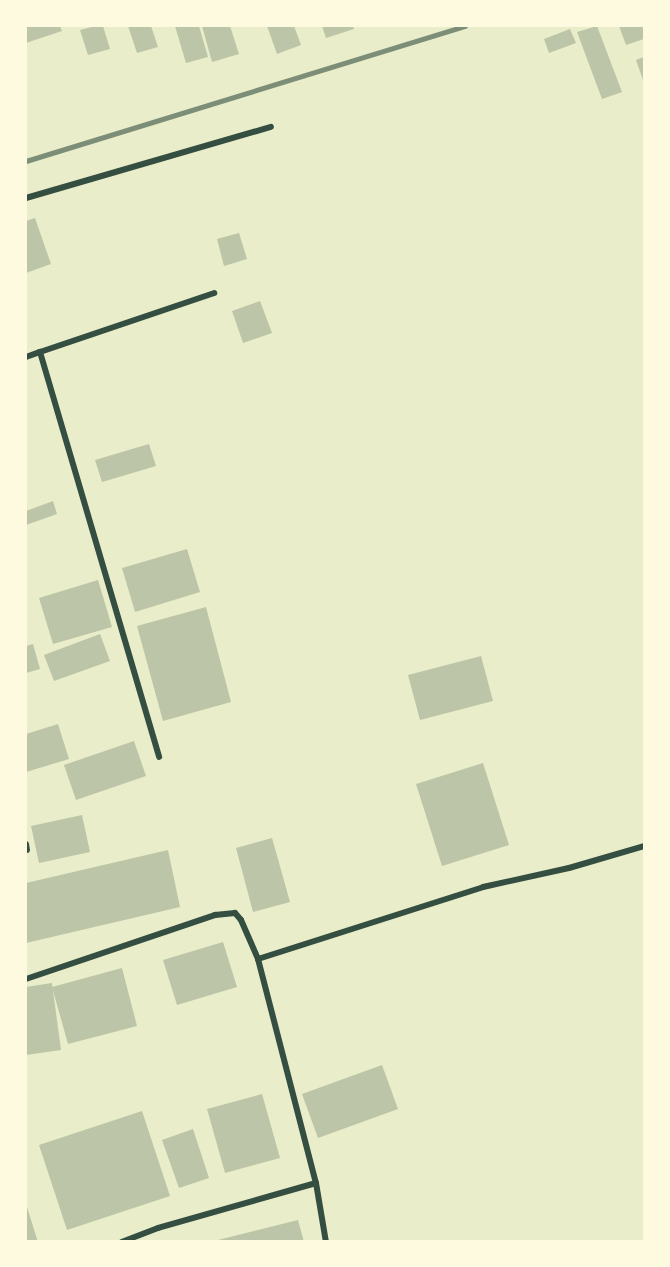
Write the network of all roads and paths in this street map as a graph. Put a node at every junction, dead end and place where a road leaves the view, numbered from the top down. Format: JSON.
{"nodes":[{"id":1,"x":271,"y":127,"type":"dead end"},
{"id":2,"x":26,"y":198,"type":"edge"},
{"id":3,"x":214,"y":293,"type":"dead end"},
{"id":4,"x":40,"y":352,"type":"junction"},
{"id":5,"x":26,"y":357,"type":"edge"},
{"id":6,"x":159,"y":757,"type":"dead end"},
{"id":7,"x":645,"y":846,"type":"edge"},
{"id":8,"x":258,"y":959,"type":"junction"},
{"id":9,"x":26,"y":979,"type":"edge"},
{"id":10,"x":316,"y":1183,"type":"junction"},
{"id":11,"x":122,"y":1242,"type":"edge"},
{"id":12,"x":326,"y":1242,"type":"edge"}],
"edges":[{"from":1,"to":2,"type":"street"},
{"from":3,"to":4,"type":"street"},
{"from":4,"to":5,"type":"street"},
{"from":4,"to":6,"type":"street"},
{"from":7,"to":8,"type":"street"},
{"from":8,"to":9,"type":"street"},
{"from":8,"to":10,"type":"street"},
{"from":10,"to":11,"type":"street"},
{"from":10,"to":12,"type":"street"}]}
